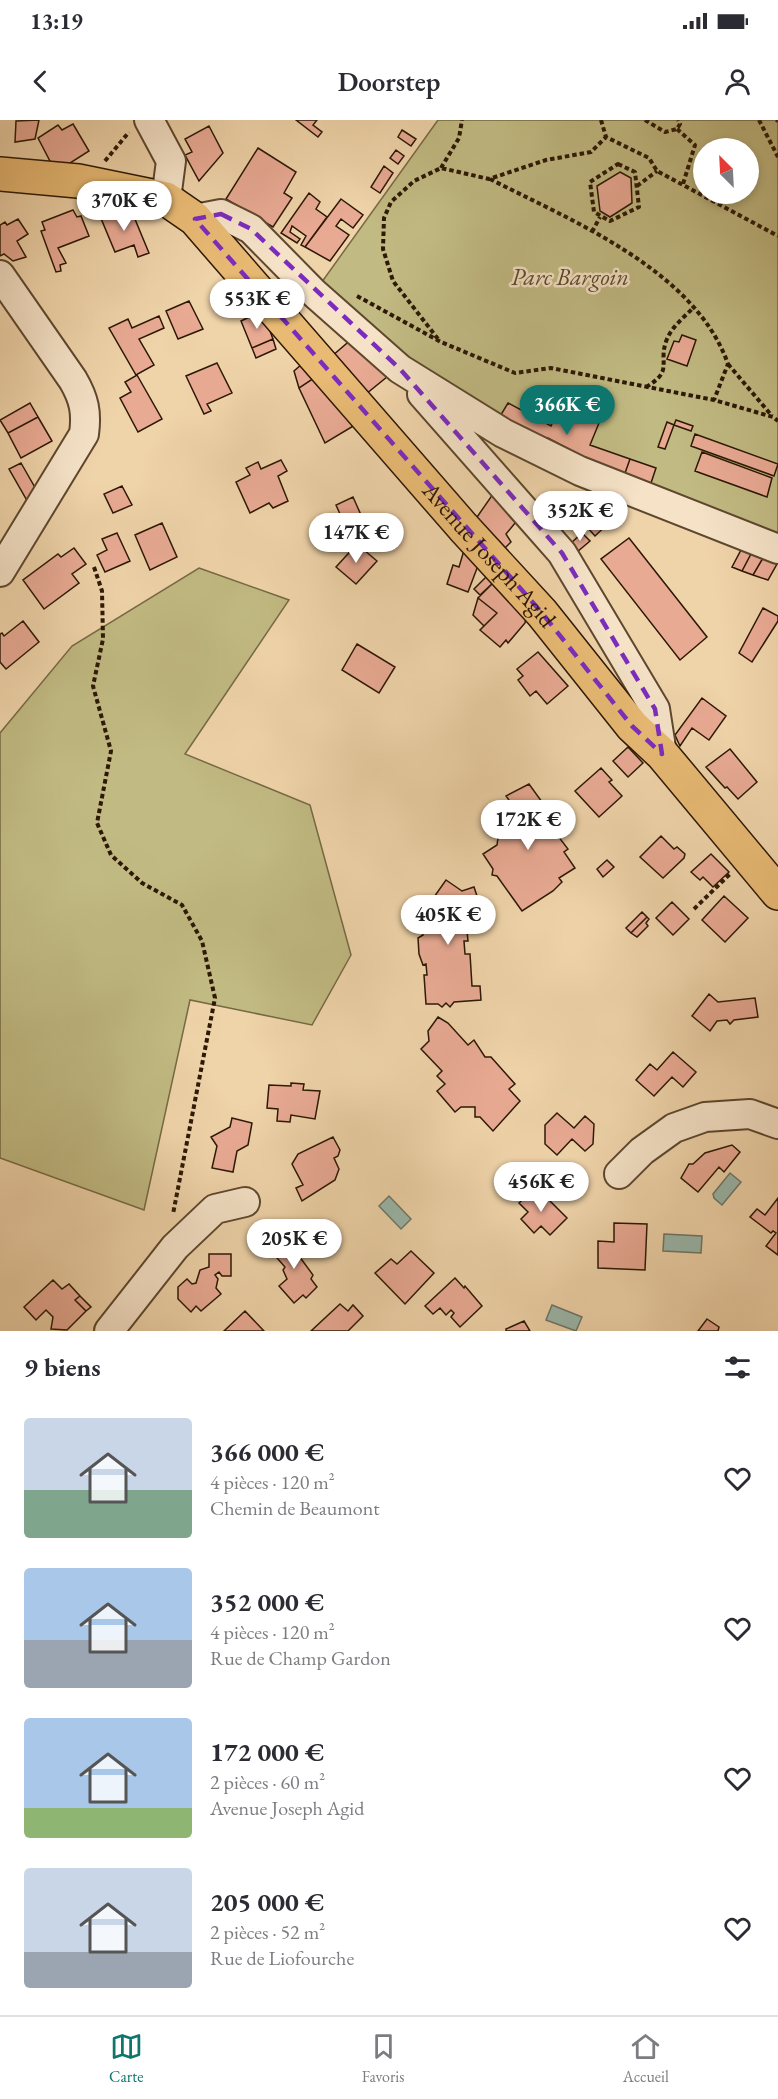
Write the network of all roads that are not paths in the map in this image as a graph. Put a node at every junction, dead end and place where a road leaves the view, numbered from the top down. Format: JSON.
{"nodes":[{"id":1,"x":140,"y":124,"type":"edge"},
{"id":2,"x":0,"y":174,"type":"edge"},
{"id":3,"x":166,"y":199,"type":"junction"},
{"id":4,"x":195,"y":219,"type":"junction"},
{"id":5,"x":0,"y":275,"type":"edge"},
{"id":6,"x":400,"y":369,"type":"junction"},
{"id":7,"x":778,"y":549,"type":"edge"},
{"id":8,"x":0,"y":572,"type":"edge"},
{"id":9,"x":662,"y":754,"type":"junction"},
{"id":10,"x":778,"y":893,"type":"edge"},
{"id":11,"x":778,"y":1124,"type":"edge"},
{"id":12,"x":620,"y":1174,"type":"dead end"},
{"id":13,"x":245,"y":1202,"type":"dead end"},
{"id":14,"x":109,"y":1331,"type":"edge"}],
"edges":[{"from":1,"to":3,"type":"street"},
{"from":2,"to":3,"type":"main road"},
{"from":3,"to":4,"type":"main road","name":"Avenue Joseph Agid"},
{"from":4,"to":6,"type":"street"},
{"from":4,"to":9,"type":"main road","name":"Avenue Joseph Agid"},
{"from":5,"to":8,"type":"street"},
{"from":6,"to":7,"type":"street"},
{"from":6,"to":9,"type":"street"},
{"from":9,"to":10,"type":"main road","name":"Avenue Joseph Agid"},
{"from":11,"to":12,"type":"street"},
{"from":13,"to":14,"type":"street"}]}
